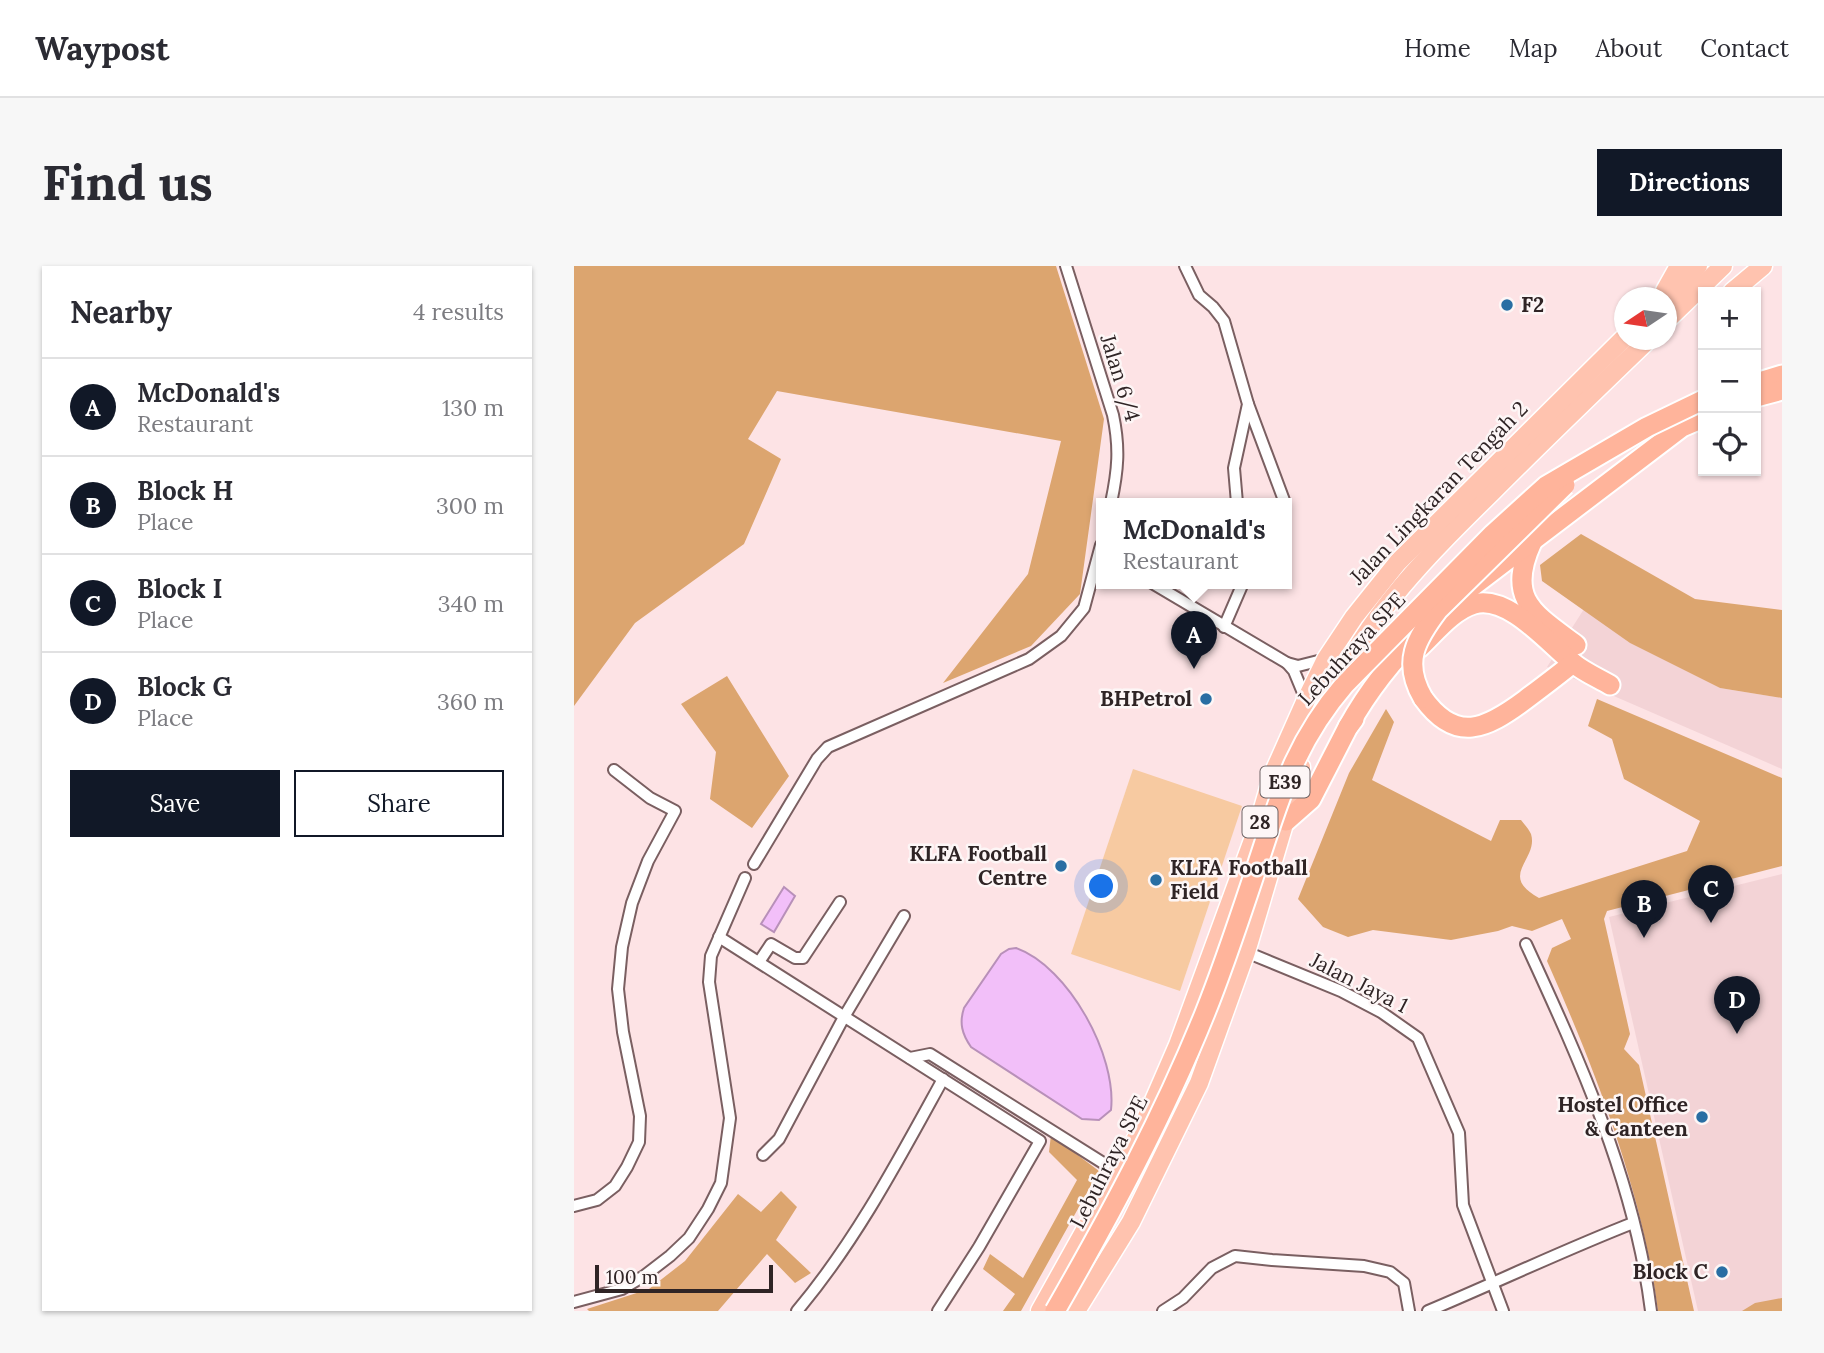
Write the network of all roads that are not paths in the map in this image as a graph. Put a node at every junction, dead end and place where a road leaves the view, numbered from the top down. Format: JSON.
{"nodes":[{"id":1,"x":1066,"y":266,"type":"edge"},
{"id":2,"x":1185,"y":266,"type":"edge"},
{"id":3,"x":1679,"y":266,"type":"edge"},
{"id":4,"x":1763,"y":266,"type":"edge"},
{"id":5,"x":1712,"y":269,"type":"edge"},
{"id":6,"x":1669,"y":287,"type":"edge"},
{"id":7,"x":1738,"y":287,"type":"edge"},
{"id":8,"x":1677,"y":290,"type":"edge"},
{"id":9,"x":1698,"y":306,"type":"edge"},
{"id":10,"x":1677,"y":310,"type":"edge"},
{"id":11,"x":1677,"y":316,"type":"edge"},
{"id":12,"x":1614,"y":349,"type":"edge"},
{"id":13,"x":1638,"y":350,"type":"edge"},
{"id":14,"x":1782,"y":375,"type":"edge"},
{"id":15,"x":1761,"y":381,"type":"edge"},
{"id":16,"x":1782,"y":390,"type":"edge"},
{"id":17,"x":1761,"y":396,"type":"edge"},
{"id":18,"x":1698,"y":402,"type":"edge"},
{"id":19,"x":1248,"y":404,"type":"junction"},
{"id":20,"x":1698,"y":420,"type":"edge"},
{"id":21,"x":1599,"y":453,"type":"junction"},
{"id":22,"x":1112,"y":498,"type":"edge"},
{"id":23,"x":1237,"y":498,"type":"edge"},
{"id":24,"x":1283,"y":498,"type":"edge"},
{"id":25,"x":1532,"y":541,"type":"junction"},
{"id":26,"x":1096,"y":567,"type":"edge"},
{"id":27,"x":1162,"y":589,"type":"edge"},
{"id":28,"x":1240,"y":589,"type":"edge"},
{"id":29,"x":1224,"y":626,"type":"junction"},
{"id":30,"x":1575,"y":654,"type":"junction"},
{"id":31,"x":1326,"y":659,"type":"junction"},
{"id":32,"x":1287,"y":663,"type":"junction"},
{"id":33,"x":1610,"y":685,"type":"dead end"},
{"id":34,"x":1306,"y":700,"type":"junction"},
{"id":35,"x":1348,"y":727,"type":"junction"},
{"id":36,"x":614,"y":770,"type":"dead end"},
{"id":37,"x":1286,"y":821,"type":"junction"},
{"id":38,"x":754,"y":864,"type":"dead end"},
{"id":39,"x":745,"y":878,"type":"dead end"},
{"id":40,"x":839,"y":902,"type":"dead end"},
{"id":41,"x":904,"y":916,"type":"dead end"},
{"id":42,"x":719,"y":937,"type":"junction"},
{"id":43,"x":1527,"y":944,"type":"dead end"},
{"id":44,"x":1246,"y":951,"type":"junction"},
{"id":45,"x":759,"y":962,"type":"junction"},
{"id":46,"x":844,"y":1017,"type":"junction"},
{"id":47,"x":910,"y":1058,"type":"junction"},
{"id":48,"x":943,"y":1079,"type":"junction"},
{"id":49,"x":763,"y":1155,"type":"dead end"},
{"id":50,"x":1119,"y":1173,"type":"junction"},
{"id":51,"x":574,"y":1206,"type":"edge"},
{"id":52,"x":1633,"y":1223,"type":"junction"},
{"id":53,"x":1494,"y":1283,"type":"junction"},
{"id":54,"x":575,"y":1305,"type":"edge"},
{"id":55,"x":797,"y":1311,"type":"edge"},
{"id":56,"x":938,"y":1311,"type":"edge"},
{"id":57,"x":1040,"y":1311,"type":"edge"},
{"id":58,"x":1055,"y":1311,"type":"edge"},
{"id":59,"x":1076,"y":1311,"type":"edge"},
{"id":60,"x":1163,"y":1311,"type":"edge"},
{"id":61,"x":1409,"y":1311,"type":"edge"},
{"id":62,"x":1428,"y":1311,"type":"edge"},
{"id":63,"x":1503,"y":1311,"type":"edge"},
{"id":64,"x":1651,"y":1311,"type":"edge"}],
"edges":[{"from":1,"to":22,"type":"street","name":"Jalan 6/4"},
{"from":2,"to":19,"type":"street"},
{"from":3,"to":6,"type":"highway"},
{"from":4,"to":7,"type":"highway"},
{"from":5,"to":8,"type":"highway"},
{"from":5,"to":10,"type":"highway"},
{"from":9,"to":11,"type":"highway"},
{"from":12,"to":31,"type":"highway","name":"Jalan Lingkaran Tengah 2","number":"28"},
{"from":13,"to":37,"type":"highway","name":"Jalan Lingkaran Tengah 2","number":"28"},
{"from":14,"to":15,"type":"highway"},
{"from":16,"to":17,"type":"highway"},
{"from":18,"to":21,"type":"highway","name":"Lebuhraya SPE","number":"E39","bridge":true},
{"from":19,"to":23,"type":"street"},
{"from":19,"to":24,"type":"street"},
{"from":20,"to":25,"type":"highway","name":"Lebuhraya SPE"},
{"from":21,"to":30,"type":"highway","bridge":true},
{"from":21,"to":58,"type":"highway","name":"Lebuhraya SPE","number":"E39","bridge":true},
{"from":25,"to":30,"type":"highway"},
{"from":25,"to":35,"type":"highway","name":"Lebuhraya SPE"},
{"from":26,"to":38,"type":"street"},
{"from":27,"to":29,"type":"street"},
{"from":28,"to":29,"type":"street"},
{"from":29,"to":32,"type":"street"},
{"from":30,"to":33,"type":"highway"},
{"from":30,"to":35,"type":"highway"},
{"from":31,"to":32,"type":"street"},
{"from":31,"to":34,"type":"highway","name":"Jalan Lingkaran Tengah 2","number":"28"},
{"from":32,"to":34,"type":"street"},
{"from":34,"to":50,"type":"highway","name":"Jalan Lingkaran Tengah 2","number":"28"},
{"from":35,"to":37,"type":"highway"},
{"from":36,"to":51,"type":"street"},
{"from":37,"to":44,"type":"highway","name":"Jalan Lingkaran Tengah 2","number":"28"},
{"from":39,"to":42,"type":"street"},
{"from":40,"to":45,"type":"street"},
{"from":41,"to":46,"type":"street"},
{"from":42,"to":45,"type":"street"},
{"from":42,"to":54,"type":"street"},
{"from":43,"to":52,"type":"street"},
{"from":44,"to":53,"type":"street","name":"Jalan Jaya 1"},
{"from":44,"to":59,"type":"highway","name":"Jalan Lingkaran Tengah 2","number":"28"},
{"from":45,"to":46,"type":"street"},
{"from":46,"to":47,"type":"street"},
{"from":46,"to":49,"type":"street"},
{"from":47,"to":48,"type":"street"},
{"from":47,"to":50,"type":"street"},
{"from":48,"to":55,"type":"street"},
{"from":48,"to":56,"type":"street"},
{"from":50,"to":57,"type":"highway","name":"Jalan Lingkaran Tengah 2","number":"28"},
{"from":52,"to":53,"type":"street"},
{"from":52,"to":64,"type":"street"},
{"from":53,"to":62,"type":"street"},
{"from":53,"to":63,"type":"street","name":"Jalan Jaya 1"},
{"from":60,"to":61,"type":"street"}]}
